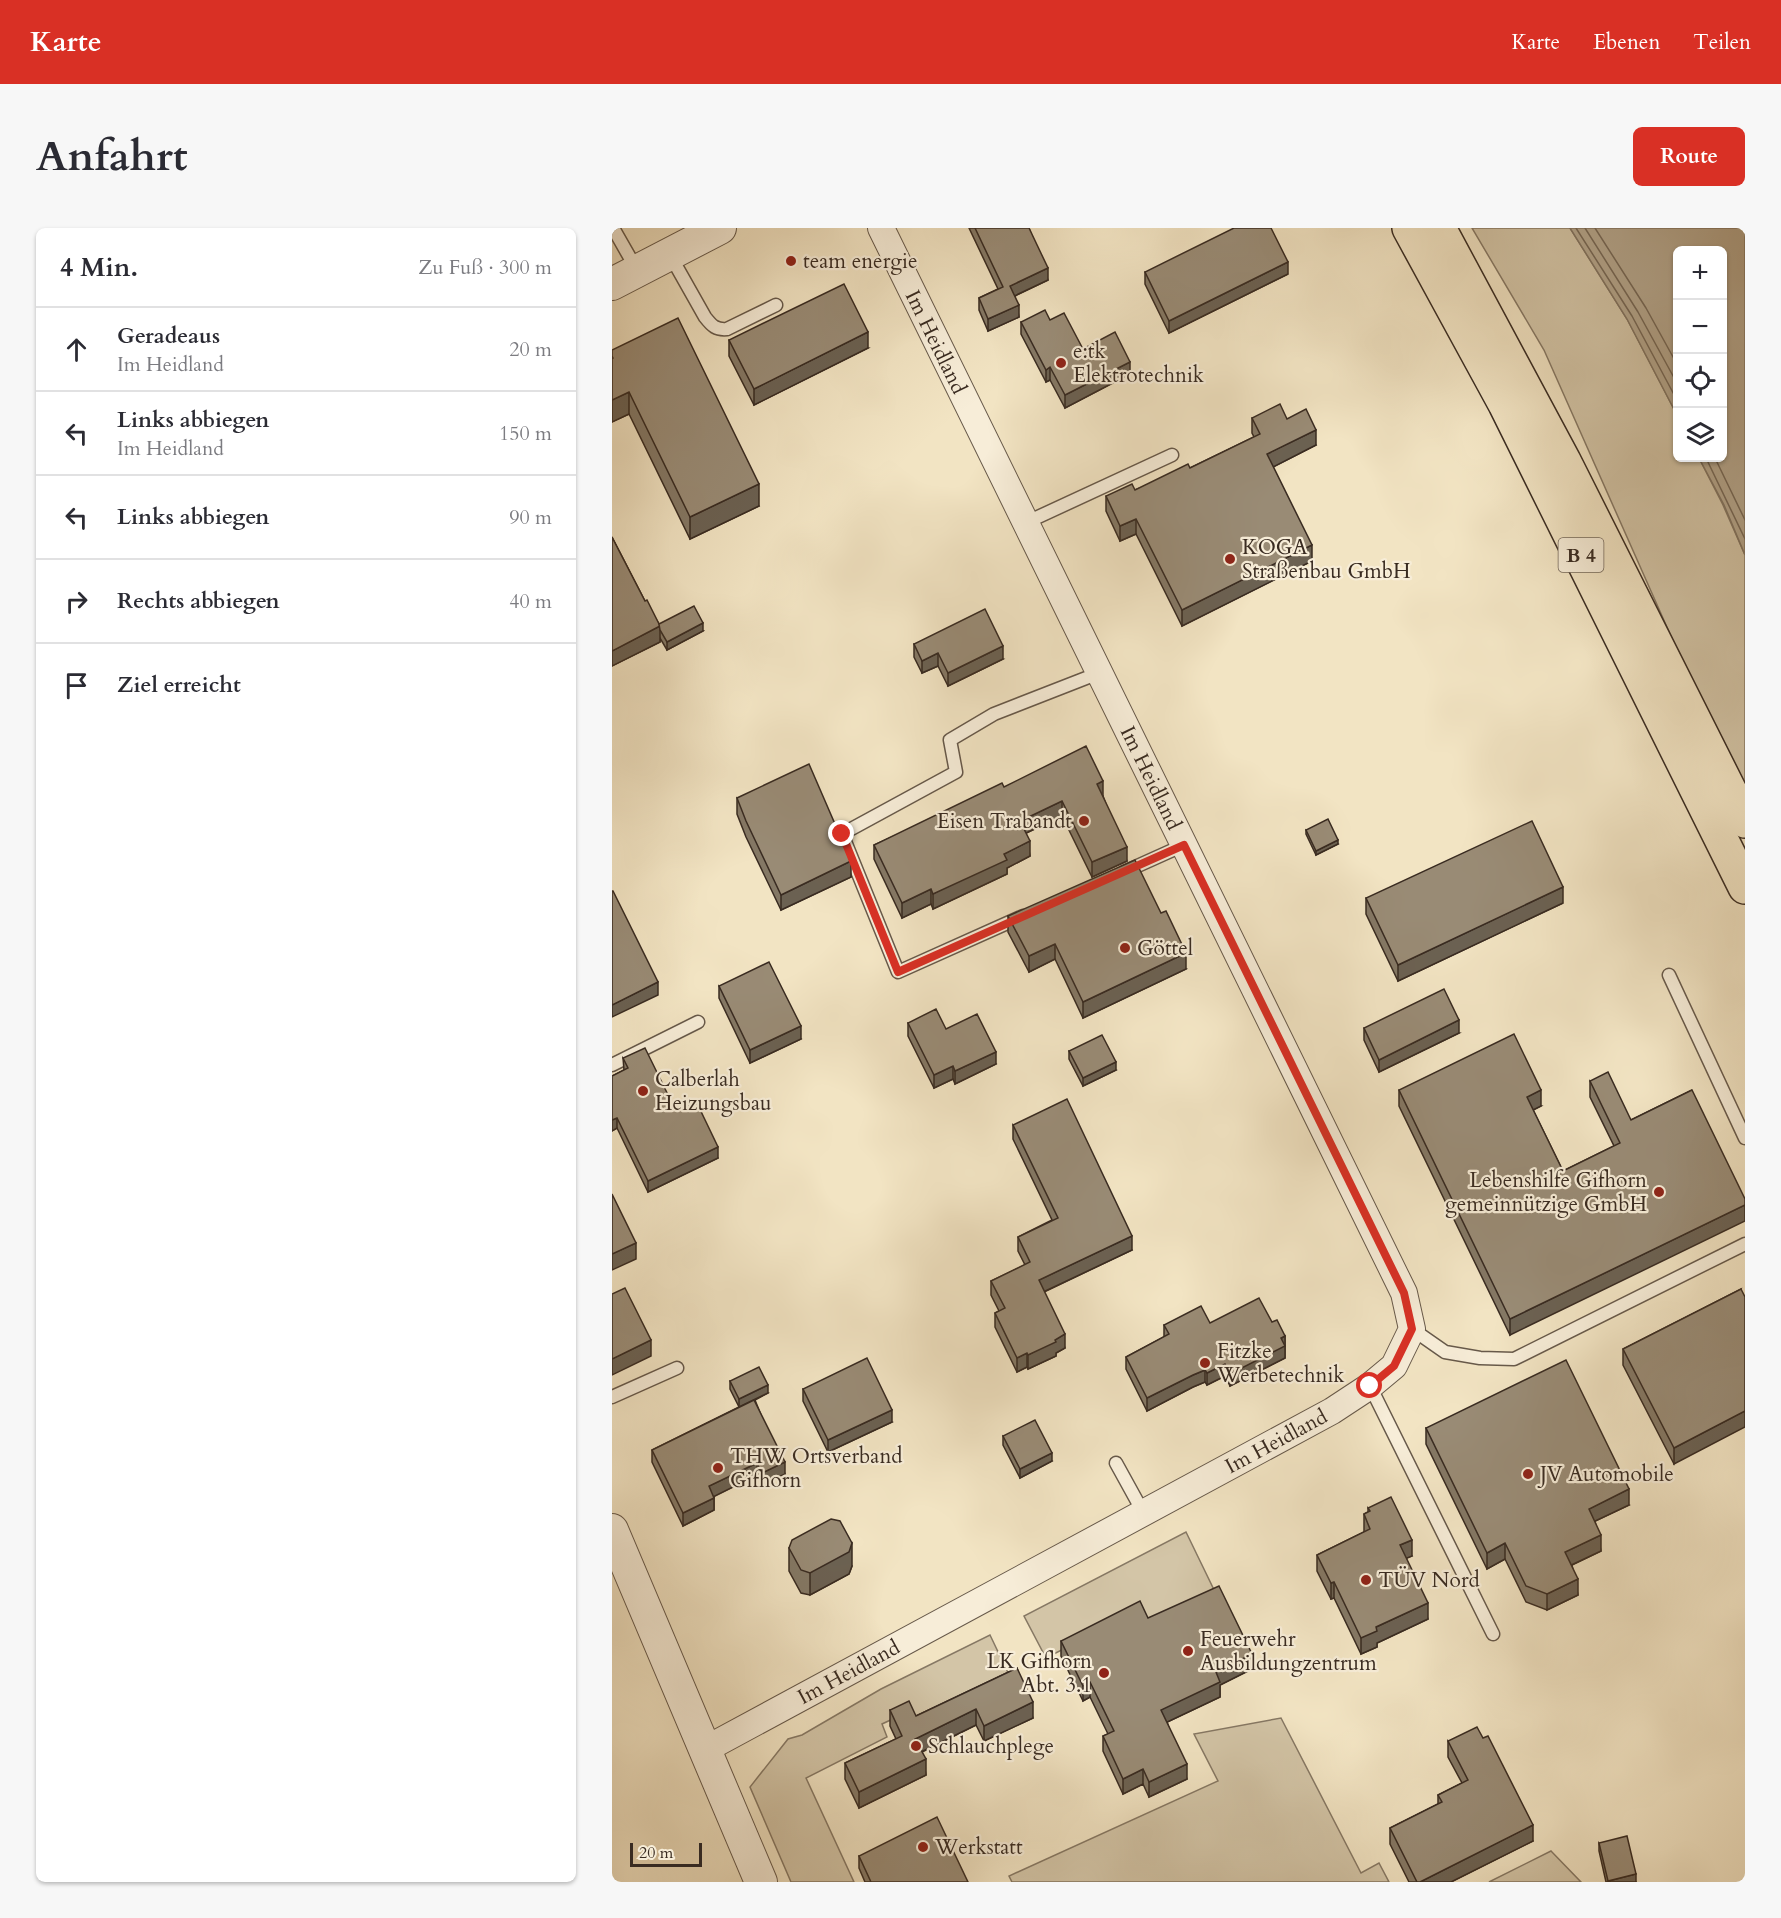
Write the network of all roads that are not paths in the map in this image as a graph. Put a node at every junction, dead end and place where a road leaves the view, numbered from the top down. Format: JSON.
{"nodes":[{"id":1,"x":613,"y":228,"type":"edge"},
{"id":2,"x":720,"y":228,"type":"edge"},
{"id":3,"x":880,"y":228,"type":"edge"},
{"id":4,"x":1409,"y":228,"type":"edge"},
{"id":5,"x":1439,"y":228,"type":"edge"},
{"id":6,"x":670,"y":254,"type":"junction"},
{"id":7,"x":625,"y":278,"type":"edge"},
{"id":8,"x":776,"y":305,"type":"dead end"},
{"id":9,"x":1172,"y":455,"type":"dead end"},
{"id":10,"x":1025,"y":523,"type":"junction"},
{"id":11,"x":1099,"y":673,"type":"junction"},
{"id":12,"x":1745,"y":821,"type":"edge"},
{"id":13,"x":1184,"y":845,"type":"junction"},
{"id":14,"x":1110,"y":878,"type":"edge"},
{"id":15,"x":1745,"y":887,"type":"edge"},
{"id":16,"x":1035,"y":911,"type":"edge"},
{"id":17,"x":1669,"y":975,"type":"dead end"},
{"id":18,"x":698,"y":1022,"type":"dead end"},
{"id":19,"x":612,"y":1065,"type":"edge"},
{"id":20,"x":1745,"y":1138,"type":"edge"},
{"id":21,"x":1745,"y":1244,"type":"edge"},
{"id":22,"x":1412,"y":1329,"type":"junction"},
{"id":23,"x":677,"y":1368,"type":"dead end"},
{"id":24,"x":1370,"y":1386,"type":"junction"},
{"id":25,"x":612,"y":1397,"type":"edge"},
{"id":26,"x":1116,"y":1462,"type":"dead end"},
{"id":27,"x":1143,"y":1512,"type":"junction"},
{"id":28,"x":612,"y":1530,"type":"edge"},
{"id":29,"x":1493,"y":1634,"type":"dead end"},
{"id":30,"x":706,"y":1749,"type":"junction"},
{"id":31,"x":761,"y":1882,"type":"edge"}],
"edges":[{"from":1,"to":7,"type":"lane"},
{"from":2,"to":6,"type":"street"},
{"from":3,"to":10,"type":"street","name":"Im Heidland"},
{"from":4,"to":15,"type":"highway","number":"B 4"},
{"from":5,"to":12,"type":"highway","number":"B 4"},
{"from":6,"to":7,"type":"street"},
{"from":6,"to":8,"type":"lane"},
{"from":9,"to":10,"type":"lane"},
{"from":10,"to":11,"type":"street","name":"Im Heidland"},
{"from":11,"to":13,"type":"street","name":"Im Heidland"},
{"from":11,"to":16,"type":"lane"},
{"from":13,"to":14,"type":"lane"},
{"from":13,"to":22,"type":"street","name":"Im Heidland"},
{"from":17,"to":20,"type":"lane"},
{"from":18,"to":19,"type":"lane"},
{"from":21,"to":22,"type":"lane"},
{"from":22,"to":24,"type":"street","name":"Im Heidland"},
{"from":23,"to":25,"type":"lane"},
{"from":24,"to":27,"type":"street","name":"Im Heidland"},
{"from":24,"to":29,"type":"lane"},
{"from":26,"to":27,"type":"lane"},
{"from":27,"to":30,"type":"street","name":"Im Heidland"},
{"from":28,"to":30,"type":"street"},
{"from":30,"to":31,"type":"street"}]}
